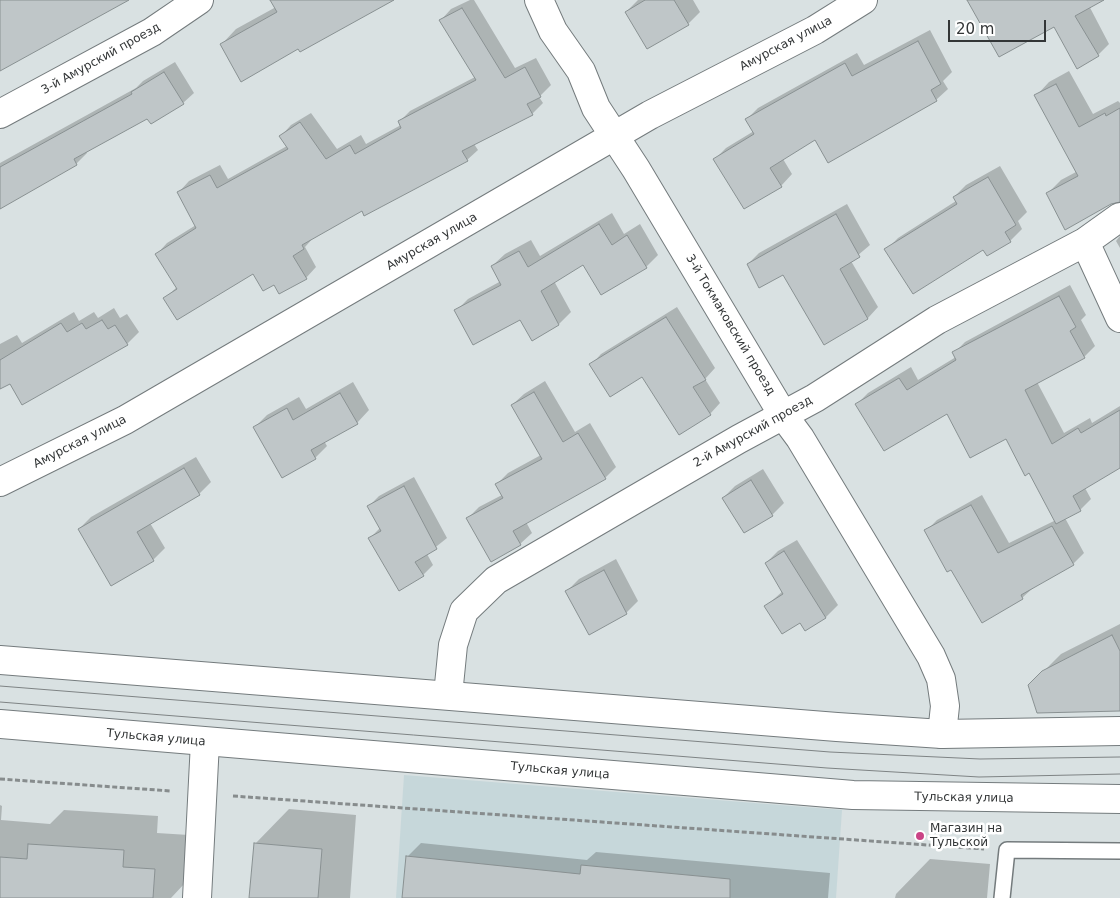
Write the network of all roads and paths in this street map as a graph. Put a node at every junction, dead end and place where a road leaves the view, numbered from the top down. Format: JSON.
{"nodes":[{"id":1,"x":539,"y":0,"type":"edge"},
{"id":2,"x":864,"y":0,"type":"edge"},
{"id":3,"x":183,"y":4,"type":"edge"},
{"id":4,"x":0,"y":114,"type":"edge"},
{"id":5,"x":614,"y":138,"type":"junction"},
{"id":6,"x":1120,"y":217,"type":"edge"},
{"id":7,"x":1085,"y":242,"type":"junction"},
{"id":8,"x":1120,"y":318,"type":"edge"},
{"id":9,"x":783,"y":415,"type":"junction"},
{"id":10,"x":0,"y":482,"type":"edge"},
{"id":11,"x":0,"y":660,"type":"edge"},
{"id":12,"x":448,"y":695,"type":"junction"},
{"id":13,"x":0,"y":724,"type":"edge"},
{"id":14,"x":1120,"y":731,"type":"edge"},
{"id":15,"x":942,"y":734,"type":"junction"},
{"id":16,"x":206,"y":742,"type":"junction"},
{"id":17,"x":0,"y":779,"type":"edge"},
{"id":18,"x":202,"y":794,"type":"junction"},
{"id":19,"x":1120,"y":799,"type":"edge"},
{"id":20,"x":1007,"y":850,"type":"junction"},
{"id":21,"x":1120,"y":851,"type":"edge"},
{"id":22,"x":197,"y":898,"type":"edge"},
{"id":23,"x":1002,"y":898,"type":"edge"}],
"edges":[{"from":1,"to":5,"type":"street","name":"3-й Токмаковский проезд"},
{"from":2,"to":5,"type":"street","name":"Амурская улица"},
{"from":3,"to":4,"type":"street","name":"3-й Амурский проезд"},
{"from":5,"to":9,"type":"street","name":"3-й Токмаковский проезд"},
{"from":5,"to":10,"type":"street","name":"Амурская улица"},
{"from":6,"to":7,"type":"street","name":"2-й Амурский проезд"},
{"from":7,"to":8,"type":"street"},
{"from":7,"to":9,"type":"street","name":"2-й Амурский проезд"},
{"from":9,"to":12,"type":"street","name":"2-й Амурский проезд"},
{"from":9,"to":15,"type":"street","name":"3-й Токмаковский проезд"},
{"from":11,"to":12,"type":"street"},
{"from":12,"to":15,"type":"street"},
{"from":13,"to":16,"type":"street","name":"Тульская улица"},
{"from":14,"to":15,"type":"street"},
{"from":16,"to":18,"type":"street"},
{"from":16,"to":19,"type":"street","name":"Тульская улица"},
{"from":17,"to":18,"type":"path"},
{"from":18,"to":20,"type":"path"},
{"from":18,"to":22,"type":"street"},
{"from":20,"to":21,"type":"lane"},
{"from":20,"to":23,"type":"lane"}]}
